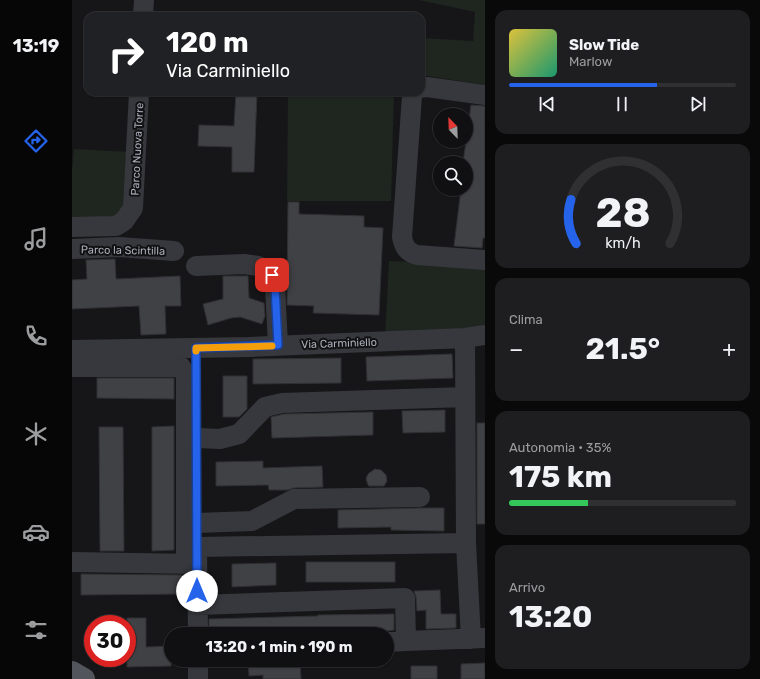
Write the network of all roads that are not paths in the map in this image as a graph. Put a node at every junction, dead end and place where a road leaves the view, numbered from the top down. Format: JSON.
{"nodes":[{"id":1,"x":144,"y":0,"type":"edge"},
{"id":2,"x":143,"y":12,"type":"edge"},
{"id":3,"x":425,"y":87,"type":"edge"},
{"id":4,"x":485,"y":95,"type":"edge"},
{"id":5,"x":140,"y":96,"type":"edge"},
{"id":6,"x":412,"y":96,"type":"edge"},
{"id":7,"x":72,"y":227,"type":"edge"},
{"id":8,"x":72,"y":249,"type":"edge"},
{"id":9,"x":174,"y":251,"type":"dead end"},
{"id":10,"x":485,"y":260,"type":"edge"},
{"id":11,"x":196,"y":266,"type":"dead end"},
{"id":12,"x":485,"y":335,"type":"edge"},
{"id":13,"x":465,"y":338,"type":"junction"},
{"id":14,"x":278,"y":345,"type":"junction"},
{"id":15,"x":196,"y":348,"type":"junction"},
{"id":16,"x":72,"y":350,"type":"edge"},
{"id":17,"x":72,"y":367,"type":"edge"},
{"id":18,"x":465,"y":396,"type":"junction"},
{"id":19,"x":197,"y":438,"type":"junction"},
{"id":20,"x":420,"y":497,"type":"dead end"},
{"id":21,"x":197,"y":523,"type":"junction"},
{"id":22,"x":466,"y":543,"type":"junction"},
{"id":23,"x":194,"y":559,"type":"junction"},
{"id":24,"x":72,"y":562,"type":"edge"},
{"id":25,"x":197,"y":605,"type":"junction"},
{"id":26,"x":198,"y":627,"type":"edge"},
{"id":27,"x":478,"y":639,"type":"edge"},
{"id":28,"x":397,"y":641,"type":"edge"},
{"id":29,"x":198,"y":667,"type":"edge"},
{"id":30,"x":72,"y":672,"type":"edge"},
{"id":31,"x":84,"y":679,"type":"edge"},
{"id":32,"x":198,"y":679,"type":"edge"}],
"edges":[{"from":1,"to":2,"type":"street"},
{"from":3,"to":4,"type":"street"},
{"from":5,"to":7,"type":"street","name":"Parco Nuova Torre"},
{"from":6,"to":10,"type":"street"},
{"from":8,"to":9,"type":"street","name":"Parco la Scintilla"},
{"from":11,"to":14,"type":"street"},
{"from":12,"to":13,"type":"street","name":"Via Carminiello"},
{"from":13,"to":14,"type":"street","name":"Via Carminiello"},
{"from":13,"to":18,"type":"street"},
{"from":14,"to":15,"type":"street","name":"Via Carminiello"},
{"from":15,"to":16,"type":"street","name":"Via Carminiello"},
{"from":15,"to":19,"type":"street"},
{"from":17,"to":23,"type":"street"},
{"from":18,"to":19,"type":"street"},
{"from":18,"to":22,"type":"street"},
{"from":19,"to":21,"type":"street"},
{"from":20,"to":21,"type":"street"},
{"from":21,"to":23,"type":"street"},
{"from":22,"to":23,"type":"street"},
{"from":22,"to":27,"type":"street"},
{"from":23,"to":24,"type":"street"},
{"from":23,"to":25,"type":"street"},
{"from":25,"to":26,"type":"street"},
{"from":25,"to":28,"type":"street"},
{"from":27,"to":28,"type":"street"},
{"from":29,"to":32,"type":"street"},
{"from":30,"to":31,"type":"main road"}]}
